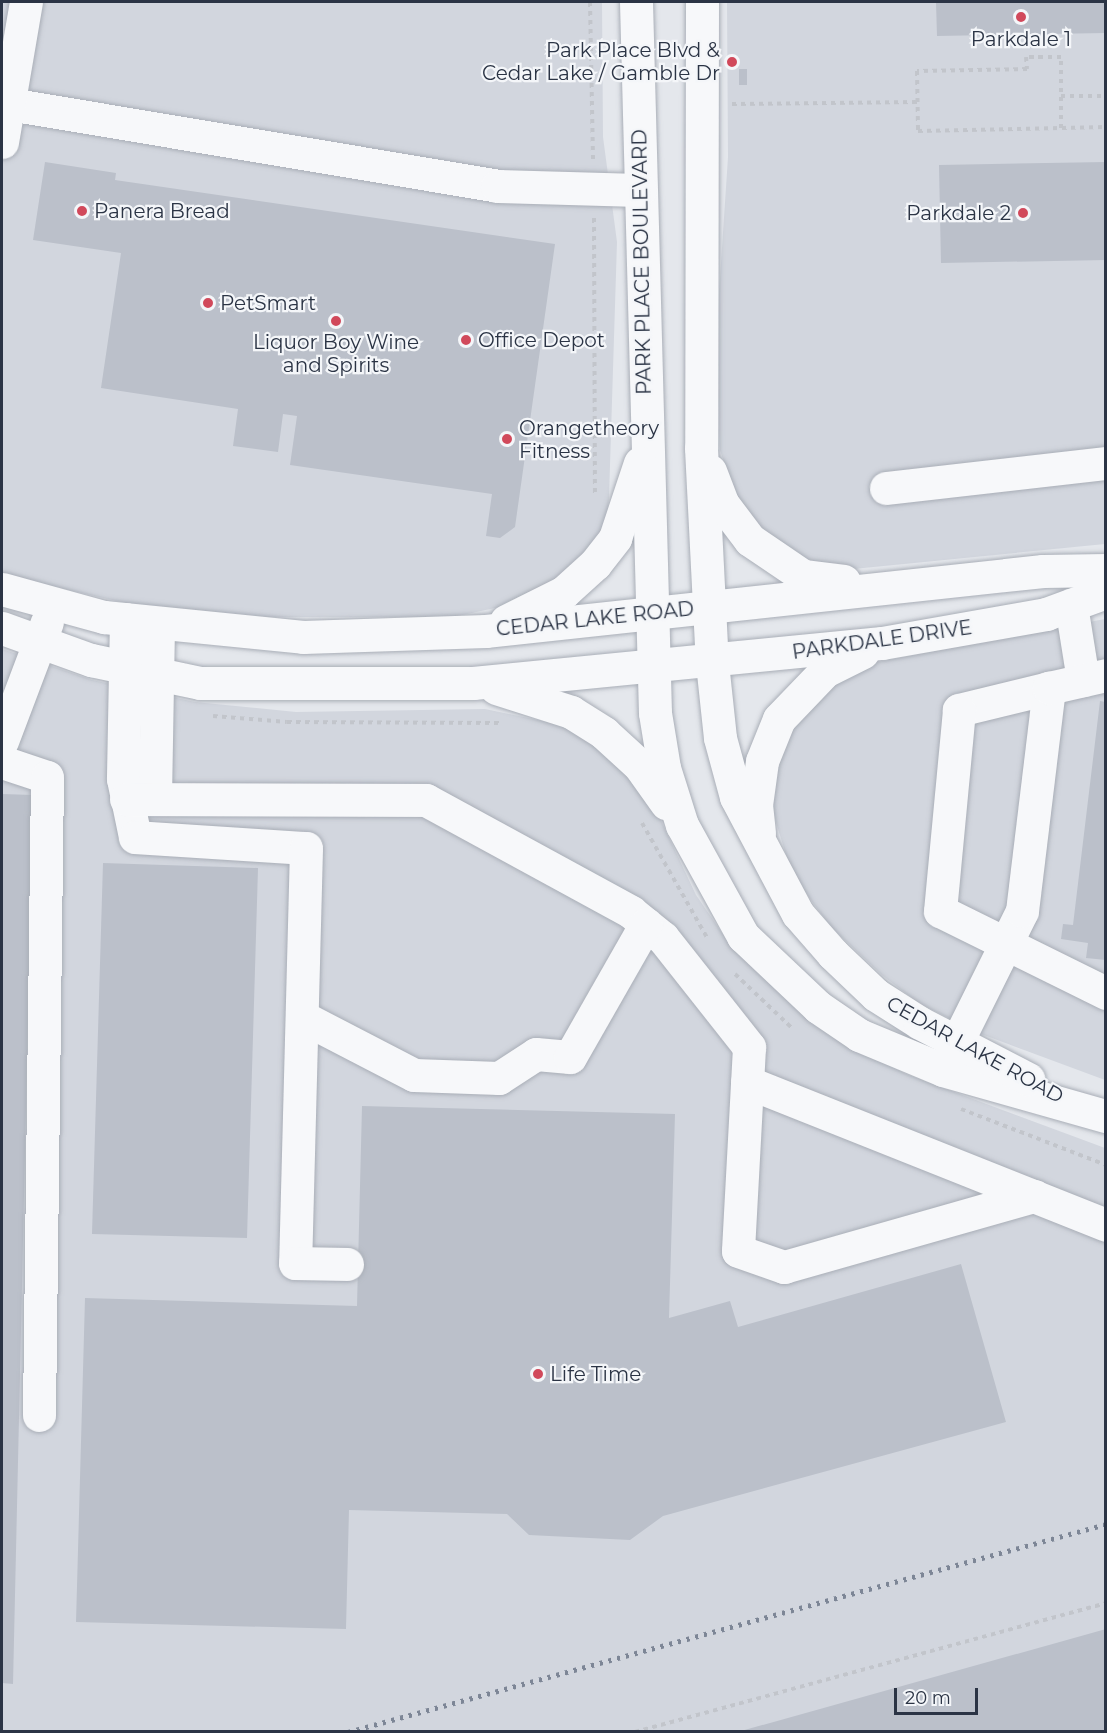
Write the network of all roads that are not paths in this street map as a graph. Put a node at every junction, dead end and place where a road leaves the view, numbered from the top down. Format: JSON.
{"nodes":[{"id":1,"x":26,"y":2,"type":"edge"},
{"id":2,"x":636,"y":2,"type":"edge"},
{"id":3,"x":702,"y":2,"type":"edge"},
{"id":4,"x":9,"y":104,"type":"junction"},
{"id":5,"x":2,"y":142,"type":"edge"},
{"id":6,"x":640,"y":190,"type":"junction"},
{"id":7,"x":646,"y":444,"type":"junction"},
{"id":8,"x":702,"y":448,"type":"junction"},
{"id":9,"x":1106,"y":463,"type":"edge"},
{"id":10,"x":886,"y":488,"type":"dead end"},
{"id":11,"x":1106,"y":570,"type":"edge"},
{"id":12,"x":2,"y":588,"type":"edge"},
{"id":13,"x":890,"y":588,"type":"junction"},
{"id":14,"x":1106,"y":592,"type":"edge"},
{"id":15,"x":53,"y":604,"type":"junction"},
{"id":16,"x":1071,"y":605,"type":"junction"},
{"id":17,"x":710,"y":607,"type":"junction"},
{"id":18,"x":653,"y":613,"type":"junction"},
{"id":19,"x":126,"y":619,"type":"junction"},
{"id":20,"x":158,"y":624,"type":"junction"},
{"id":21,"x":2,"y":628,"type":"edge"},
{"id":22,"x":486,"y":631,"type":"junction"},
{"id":23,"x":882,"y":643,"type":"junction"},
{"id":24,"x":40,"y":644,"type":"junction"},
{"id":25,"x":712,"y":663,"type":"junction"},
{"id":26,"x":654,"y":667,"type":"junction"},
{"id":27,"x":141,"y":672,"type":"junction"},
{"id":28,"x":1094,"y":677,"type":"edge"},
{"id":29,"x":473,"y":683,"type":"junction"},
{"id":30,"x":1049,"y":688,"type":"junction"},
{"id":31,"x":2,"y":741,"type":"edge"},
{"id":32,"x":2,"y":762,"type":"edge"},
{"id":33,"x":140,"y":799,"type":"junction"},
{"id":34,"x":682,"y":825,"type":"junction"},
{"id":35,"x":761,"y":853,"type":"junction"},
{"id":36,"x":646,"y":924,"type":"junction"},
{"id":37,"x":1007,"y":941,"type":"junction"},
{"id":38,"x":1106,"y":993,"type":"edge"},
{"id":39,"x":302,"y":1017,"type":"junction"},
{"id":40,"x":958,"y":1041,"type":"junction"},
{"id":41,"x":943,"y":1070,"type":"junction"},
{"id":42,"x":747,"y":1082,"type":"junction"},
{"id":43,"x":1075,"y":1104,"type":"junction"},
{"id":44,"x":1106,"y":1116,"type":"edge"},
{"id":45,"x":1034,"y":1196,"type":"junction"},
{"id":46,"x":1106,"y":1225,"type":"edge"},
{"id":47,"x":346,"y":1264,"type":"dead end"},
{"id":48,"x":39,"y":1414,"type":"dead end"}],
"edges":[{"from":1,"to":4,"type":"street"},
{"from":2,"to":6,"type":"street","name":"PARK PLACE BOULEVARD"},
{"from":3,"to":8,"type":"street"},
{"from":4,"to":5,"type":"street"},
{"from":4,"to":6,"type":"street"},
{"from":6,"to":7,"type":"street","name":"PARK PLACE BOULEVARD"},
{"from":7,"to":18,"type":"street","name":"PARK PLACE BOULEVARD"},
{"from":7,"to":22,"type":"street"},
{"from":8,"to":13,"type":"street"},
{"from":8,"to":17,"type":"street"},
{"from":9,"to":10,"type":"street"},
{"from":11,"to":13,"type":"street"},
{"from":12,"to":15,"type":"street","name":"CEDAR LAKE ROAD"},
{"from":13,"to":17,"type":"street"},
{"from":14,"to":16,"type":"street","name":"PARKDALE DRIVE"},
{"from":15,"to":19,"type":"street","name":"CEDAR LAKE ROAD"},
{"from":15,"to":24,"type":"street"},
{"from":16,"to":23,"type":"street","name":"PARKDALE DRIVE"},
{"from":16,"to":28,"type":"street"},
{"from":17,"to":18,"type":"street","name":"CEDAR LAKE ROAD"},
{"from":17,"to":25,"type":"street","name":"CEDAR LAKE ROAD"},
{"from":18,"to":22,"type":"street","name":"CEDAR LAKE ROAD"},
{"from":18,"to":26,"type":"street","name":"PARK PLACE BOULEVARD"},
{"from":19,"to":20,"type":"street","name":"CEDAR LAKE ROAD"},
{"from":19,"to":27,"type":"street"},
{"from":20,"to":22,"type":"street","name":"CEDAR LAKE ROAD"},
{"from":20,"to":27,"type":"street"},
{"from":21,"to":24,"type":"street"},
{"from":23,"to":25,"type":"street","name":"PARKDALE DRIVE"},
{"from":23,"to":35,"type":"street"},
{"from":24,"to":27,"type":"street"},
{"from":24,"to":31,"type":"street"},
{"from":25,"to":26,"type":"street","name":"PARKDALE DRIVE"},
{"from":25,"to":35,"type":"street","name":"CEDAR LAKE ROAD"},
{"from":26,"to":29,"type":"street"},
{"from":26,"to":34,"type":"street","name":"CEDAR LAKE ROAD"},
{"from":27,"to":29,"type":"street"},
{"from":27,"to":33,"type":"street"},
{"from":28,"to":30,"type":"street"},
{"from":29,"to":34,"type":"street"},
{"from":30,"to":37,"type":"street"},
{"from":30,"to":37,"type":"street"},
{"from":32,"to":48,"type":"street"},
{"from":33,"to":36,"type":"street"},
{"from":33,"to":39,"type":"street"},
{"from":34,"to":41,"type":"street","name":"CEDAR LAKE ROAD"},
{"from":35,"to":40,"type":"street","name":"CEDAR LAKE ROAD"},
{"from":36,"to":39,"type":"street"},
{"from":36,"to":42,"type":"street"},
{"from":37,"to":38,"type":"street"},
{"from":37,"to":40,"type":"street"},
{"from":39,"to":47,"type":"street"},
{"from":40,"to":41,"type":"street"},
{"from":40,"to":43,"type":"street","name":"CEDAR LAKE ROAD"},
{"from":41,"to":43,"type":"street","name":"CEDAR LAKE ROAD"},
{"from":42,"to":45,"type":"street"},
{"from":42,"to":45,"type":"street"},
{"from":43,"to":44,"type":"street","name":"CEDAR LAKE ROAD"},
{"from":45,"to":46,"type":"street"}]}
